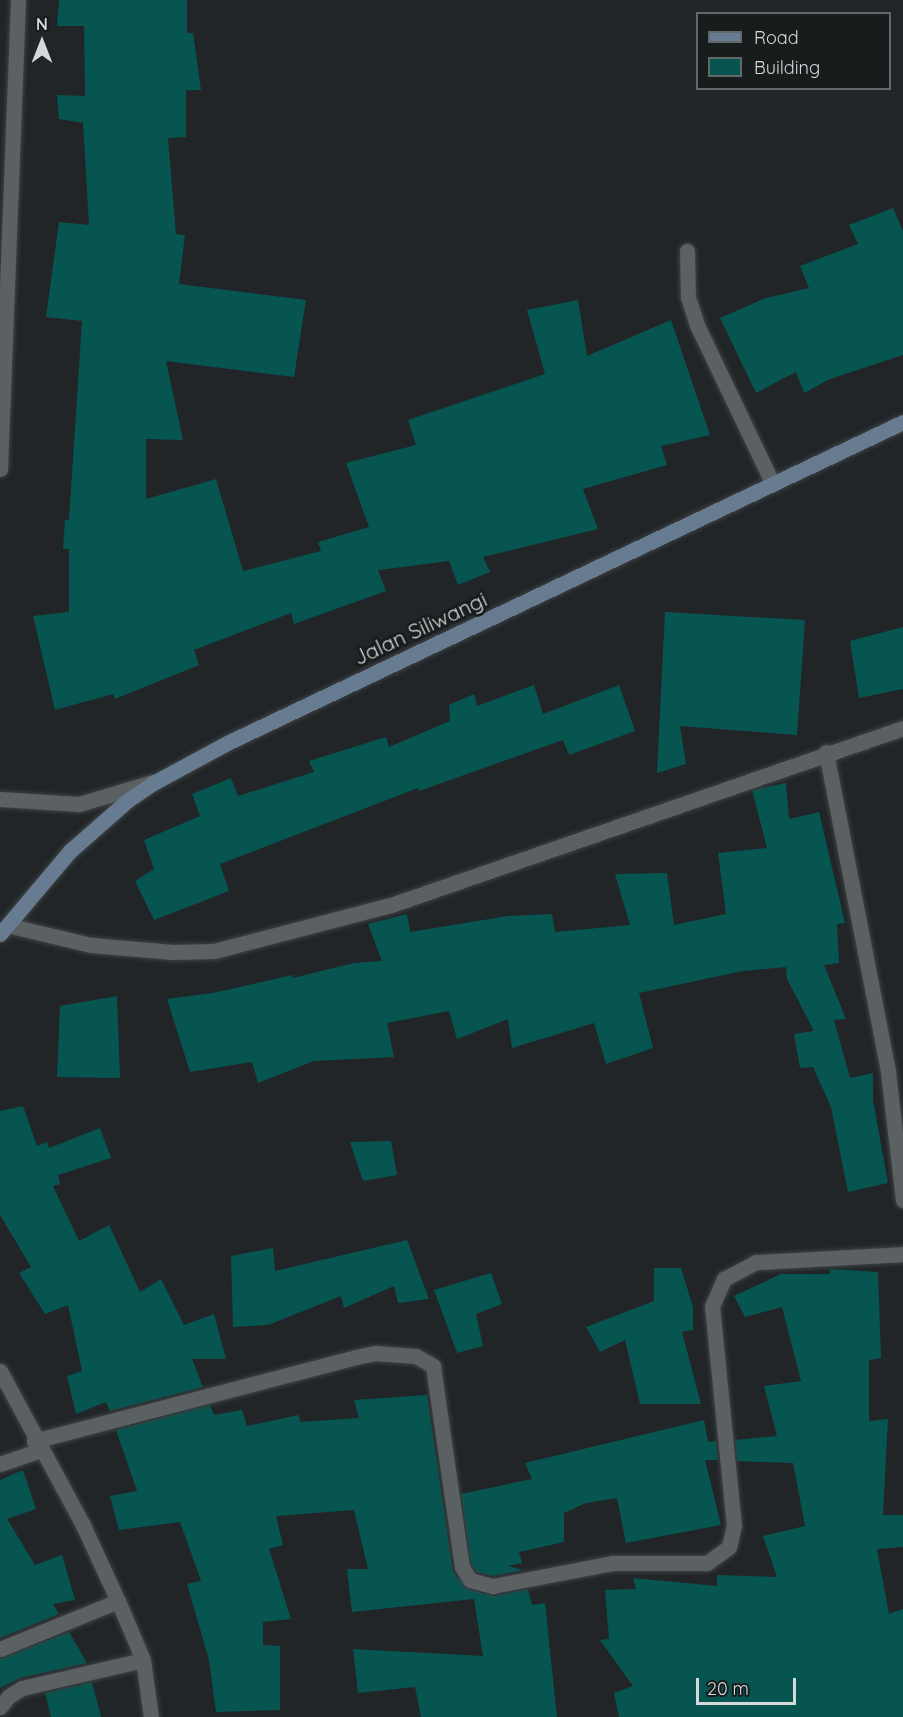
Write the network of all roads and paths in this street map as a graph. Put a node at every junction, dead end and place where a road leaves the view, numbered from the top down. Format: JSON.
{"nodes":[{"id":1,"x":18,"y":0,"type":"edge"},
{"id":2,"x":687,"y":251,"type":"dead end"},
{"id":3,"x":903,"y":422,"type":"edge"},
{"id":4,"x":0,"y":468,"type":"edge"},
{"id":5,"x":773,"y":484,"type":"junction"},
{"id":6,"x":903,"y":728,"type":"edge"},
{"id":7,"x":826,"y":752,"type":"junction"},
{"id":8,"x":155,"y":782,"type":"junction"},
{"id":9,"x":0,"y":799,"type":"edge"},
{"id":10,"x":5,"y":930,"type":"edge"},
{"id":11,"x":902,"y":1195,"type":"edge"},
{"id":12,"x":903,"y":1254,"type":"edge"},
{"id":13,"x":0,"y":1371,"type":"edge"},
{"id":14,"x":38,"y":1446,"type":"junction"},
{"id":15,"x":0,"y":1464,"type":"edge"},
{"id":16,"x":118,"y":1601,"type":"junction"},
{"id":17,"x":0,"y":1648,"type":"edge"},
{"id":18,"x":143,"y":1660,"type":"junction"},
{"id":19,"x":0,"y":1707,"type":"edge"},
{"id":20,"x":151,"y":1717,"type":"edge"}],
"edges":[{"from":1,"to":4,"type":"street"},
{"from":2,"to":5,"type":"street"},
{"from":3,"to":5,"type":"main road","name":"Jalan Siliwangi"},
{"from":5,"to":8,"type":"main road","name":"Jalan Siliwangi"},
{"from":6,"to":7,"type":"street"},
{"from":7,"to":10,"type":"street"},
{"from":7,"to":11,"type":"street"},
{"from":8,"to":9,"type":"street"},
{"from":8,"to":10,"type":"main road","name":"Jalan Siliwangi"},
{"from":12,"to":14,"type":"street"},
{"from":13,"to":14,"type":"street"},
{"from":14,"to":15,"type":"street"},
{"from":14,"to":16,"type":"street"},
{"from":16,"to":17,"type":"street"},
{"from":16,"to":18,"type":"street"},
{"from":18,"to":19,"type":"street"},
{"from":18,"to":20,"type":"street"}]}
